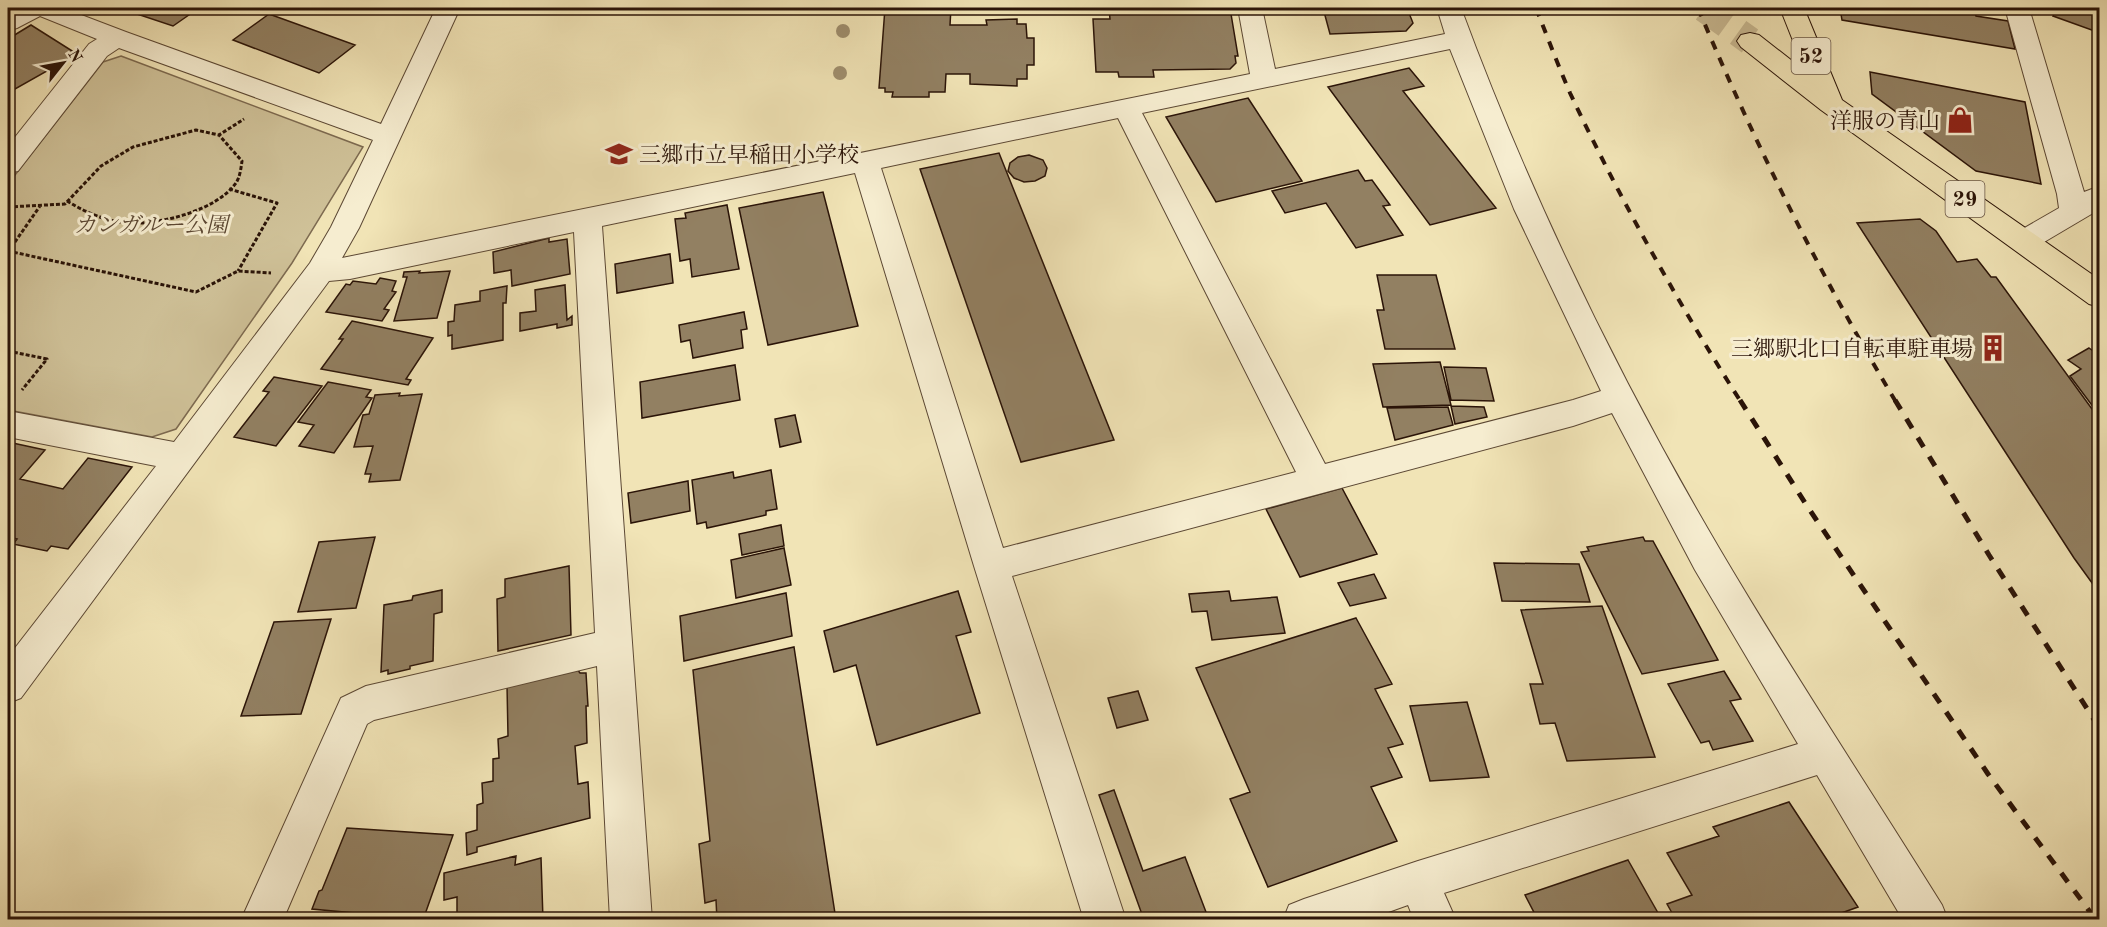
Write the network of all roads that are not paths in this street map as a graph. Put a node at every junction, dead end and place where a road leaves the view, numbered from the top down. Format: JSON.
{"nodes":[{"id":1,"x":36,"y":8,"type":"edge"},
{"id":2,"x":42,"y":8,"type":"edge"},
{"id":3,"x":448,"y":8,"type":"edge"},
{"id":4,"x":1250,"y":8,"type":"edge"},
{"id":5,"x":1449,"y":8,"type":"edge"},
{"id":6,"x":1792,"y":8,"type":"edge"},
{"id":7,"x":2017,"y":8,"type":"edge"},
{"id":8,"x":8,"y":23,"type":"edge"},
{"id":9,"x":117,"y":38,"type":"junction"},
{"id":10,"x":1459,"y":39,"type":"junction"},
{"id":11,"x":1750,"y":41,"type":"tunnel mouth"},
{"id":12,"x":1264,"y":78,"type":"junction"},
{"id":13,"x":1830,"y":104,"type":"junction"},
{"id":14,"x":1126,"y":108,"type":"junction"},
{"id":15,"x":388,"y":136,"type":"junction"},
{"id":16,"x":865,"y":162,"type":"junction"},
{"id":17,"x":8,"y":164,"type":"edge"},
{"id":18,"x":2100,"y":196,"type":"edge"},
{"id":19,"x":2073,"y":211,"type":"junction"},
{"id":20,"x":587,"y":219,"type":"junction"},
{"id":21,"x":2024,"y":241,"type":"junction"},
{"id":22,"x":320,"y":271,"type":"junction"},
{"id":23,"x":2100,"y":296,"type":"edge"},
{"id":24,"x":1620,"y":397,"type":"junction"},
{"id":25,"x":8,"y":424,"type":"edge"},
{"id":26,"x":182,"y":457,"type":"junction"},
{"id":27,"x":1316,"y":480,"type":"junction"},
{"id":28,"x":991,"y":567,"type":"junction"},
{"id":29,"x":615,"y":645,"type":"junction"},
{"id":30,"x":8,"y":686,"type":"edge"},
{"id":31,"x":1825,"y":754,"type":"junction"},
{"id":32,"x":1418,"y":881,"type":"junction"},
{"id":33,"x":262,"y":920,"type":"edge"},
{"id":34,"x":631,"y":920,"type":"edge"},
{"id":35,"x":1105,"y":920,"type":"edge"},
{"id":36,"x":1304,"y":920,"type":"edge"},
{"id":37,"x":1435,"y":920,"type":"edge"},
{"id":38,"x":1927,"y":920,"type":"edge"}],
"edges":[{"from":1,"to":8,"type":"street"},
{"from":2,"to":9,"type":"street"},
{"from":3,"to":15,"type":"street"},
{"from":4,"to":12,"type":"street"},
{"from":5,"to":10,"type":"street"},
{"from":6,"to":13,"type":"main road","number":"52"},
{"from":7,"to":19,"type":"street"},
{"from":9,"to":15,"type":"street"},
{"from":9,"to":17,"type":"street"},
{"from":10,"to":12,"type":"street"},
{"from":10,"to":24,"type":"street"},
{"from":11,"to":13,"type":"main road","number":"29"},
{"from":12,"to":14,"type":"street"},
{"from":13,"to":21,"type":"main road","number":"29"},
{"from":14,"to":16,"type":"street"},
{"from":14,"to":27,"type":"street"},
{"from":15,"to":22,"type":"street"},
{"from":16,"to":20,"type":"street"},
{"from":16,"to":28,"type":"street"},
{"from":18,"to":19,"type":"street"},
{"from":19,"to":21,"type":"street"},
{"from":20,"to":22,"type":"street"},
{"from":20,"to":29,"type":"street"},
{"from":21,"to":23,"type":"main road","number":"29"},
{"from":22,"to":26,"type":"street"},
{"from":24,"to":27,"type":"street"},
{"from":24,"to":31,"type":"street"},
{"from":25,"to":26,"type":"street"},
{"from":26,"to":30,"type":"street"},
{"from":27,"to":28,"type":"street"},
{"from":28,"to":35,"type":"street"},
{"from":29,"to":33,"type":"street"},
{"from":29,"to":34,"type":"street"},
{"from":31,"to":32,"type":"street"},
{"from":31,"to":38,"type":"street"},
{"from":32,"to":36,"type":"street"},
{"from":32,"to":37,"type":"street"}]}
